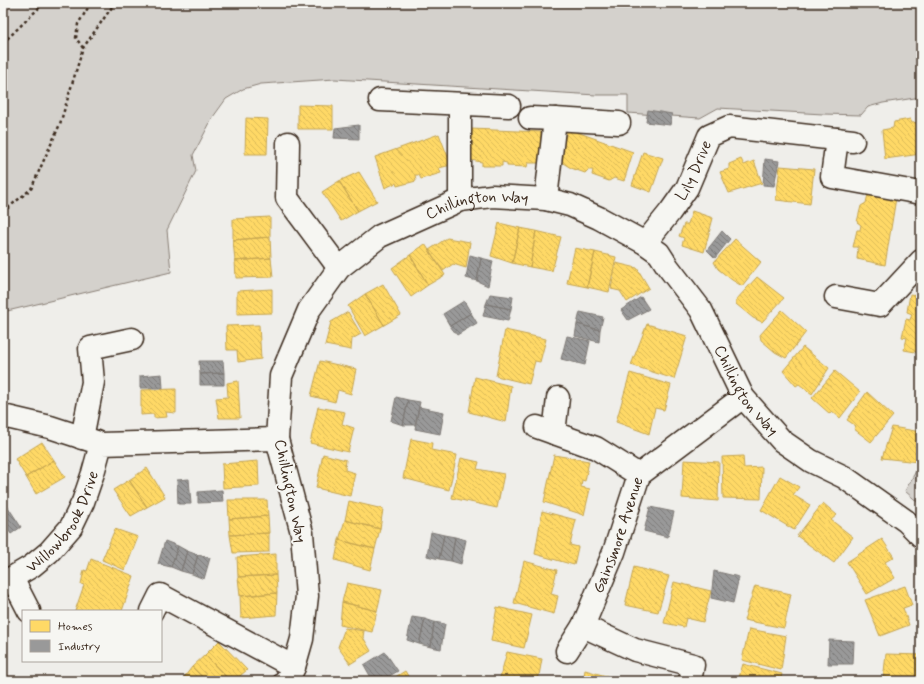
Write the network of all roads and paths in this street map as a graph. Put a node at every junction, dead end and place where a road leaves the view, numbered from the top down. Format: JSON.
{"nodes":[{"id":1,"x":44,"y":3,"type":"edge"},
{"id":2,"x":91,"y":3,"type":"edge"},
{"id":3,"x":117,"y":3,"type":"edge"},
{"id":4,"x":3,"y":43,"type":"edge"},
{"id":5,"x":83,"y":48,"type":"junction"},
{"id":6,"x":380,"y":100,"type":"dead end"},
{"id":7,"x":460,"y":104,"type":"junction"},
{"id":8,"x":509,"y":106,"type":"dead end"},
{"id":9,"x":530,"y":118,"type":"dead end"},
{"id":10,"x":555,"y":119,"type":"junction"},
{"id":11,"x":619,"y":123,"type":"dead end"},
{"id":12,"x":288,"y":143,"type":"dead end"},
{"id":13,"x":921,"y":192,"type":"edge"},
{"id":14,"x":460,"y":200,"type":"junction"},
{"id":15,"x":546,"y":200,"type":"junction"},
{"id":16,"x":3,"y":212,"type":"edge"},
{"id":17,"x":645,"y":243,"type":"junction"},
{"id":18,"x":921,"y":261,"type":"edge"},
{"id":19,"x":339,"y":268,"type":"junction"},
{"id":20,"x":836,"y":297,"type":"dead end"},
{"id":21,"x":132,"y":340,"type":"dead end"},
{"id":22,"x":743,"y":397,"type":"junction"},
{"id":23,"x":558,"y":398,"type":"dead end"},
{"id":24,"x":3,"y":416,"type":"edge"},
{"id":25,"x":277,"y":439,"type":"junction"},
{"id":26,"x":92,"y":441,"type":"junction"},
{"id":27,"x":639,"y":475,"type":"junction"},
{"id":28,"x":921,"y":536,"type":"edge"},
{"id":29,"x":7,"y":581,"type":"edge"},
{"id":30,"x":28,"y":610,"type":"edge"},
{"id":31,"x":152,"y":610,"type":"edge"},
{"id":32,"x":583,"y":626,"type":"junction"},
{"id":33,"x":567,"y":651,"type":"dead end"},
{"id":34,"x":292,"y":676,"type":"edge"},
{"id":35,"x":690,"y":681,"type":"edge"}],
"edges":[{"from":1,"to":4,"type":"path"},
{"from":2,"to":5,"type":"path"},
{"from":3,"to":5,"type":"path"},
{"from":5,"to":16,"type":"path"},
{"from":6,"to":7,"type":"street"},
{"from":7,"to":8,"type":"street"},
{"from":7,"to":14,"type":"street"},
{"from":9,"to":10,"type":"street"},
{"from":10,"to":11,"type":"street"},
{"from":10,"to":15,"type":"street"},
{"from":12,"to":19,"type":"street"},
{"from":13,"to":17,"type":"street","name":"Lily Drive"},
{"from":14,"to":15,"type":"street","name":"Chillington Way"},
{"from":14,"to":19,"type":"street","name":"Chillington Way"},
{"from":15,"to":17,"type":"street","name":"Chillington Way"},
{"from":17,"to":22,"type":"street","name":"Chillington Way"},
{"from":18,"to":20,"type":"street"},
{"from":19,"to":25,"type":"street","name":"Chillington Way"},
{"from":21,"to":26,"type":"street","name":"Willowbrook Drive"},
{"from":22,"to":27,"type":"street","name":"Gainsmore Avenue"},
{"from":22,"to":28,"type":"street","name":"Chillington Way"},
{"from":23,"to":27,"type":"street"},
{"from":24,"to":26,"type":"street"},
{"from":25,"to":26,"type":"street"},
{"from":25,"to":34,"type":"street","name":"Chillington Way"},
{"from":26,"to":29,"type":"street","name":"Willowbrook Drive"},
{"from":27,"to":32,"type":"street","name":"Gainsmore Avenue"},
{"from":29,"to":30,"type":"street"},
{"from":31,"to":34,"type":"street"},
{"from":32,"to":33,"type":"street","name":"Gainsmore Avenue"},
{"from":32,"to":35,"type":"street"}]}
